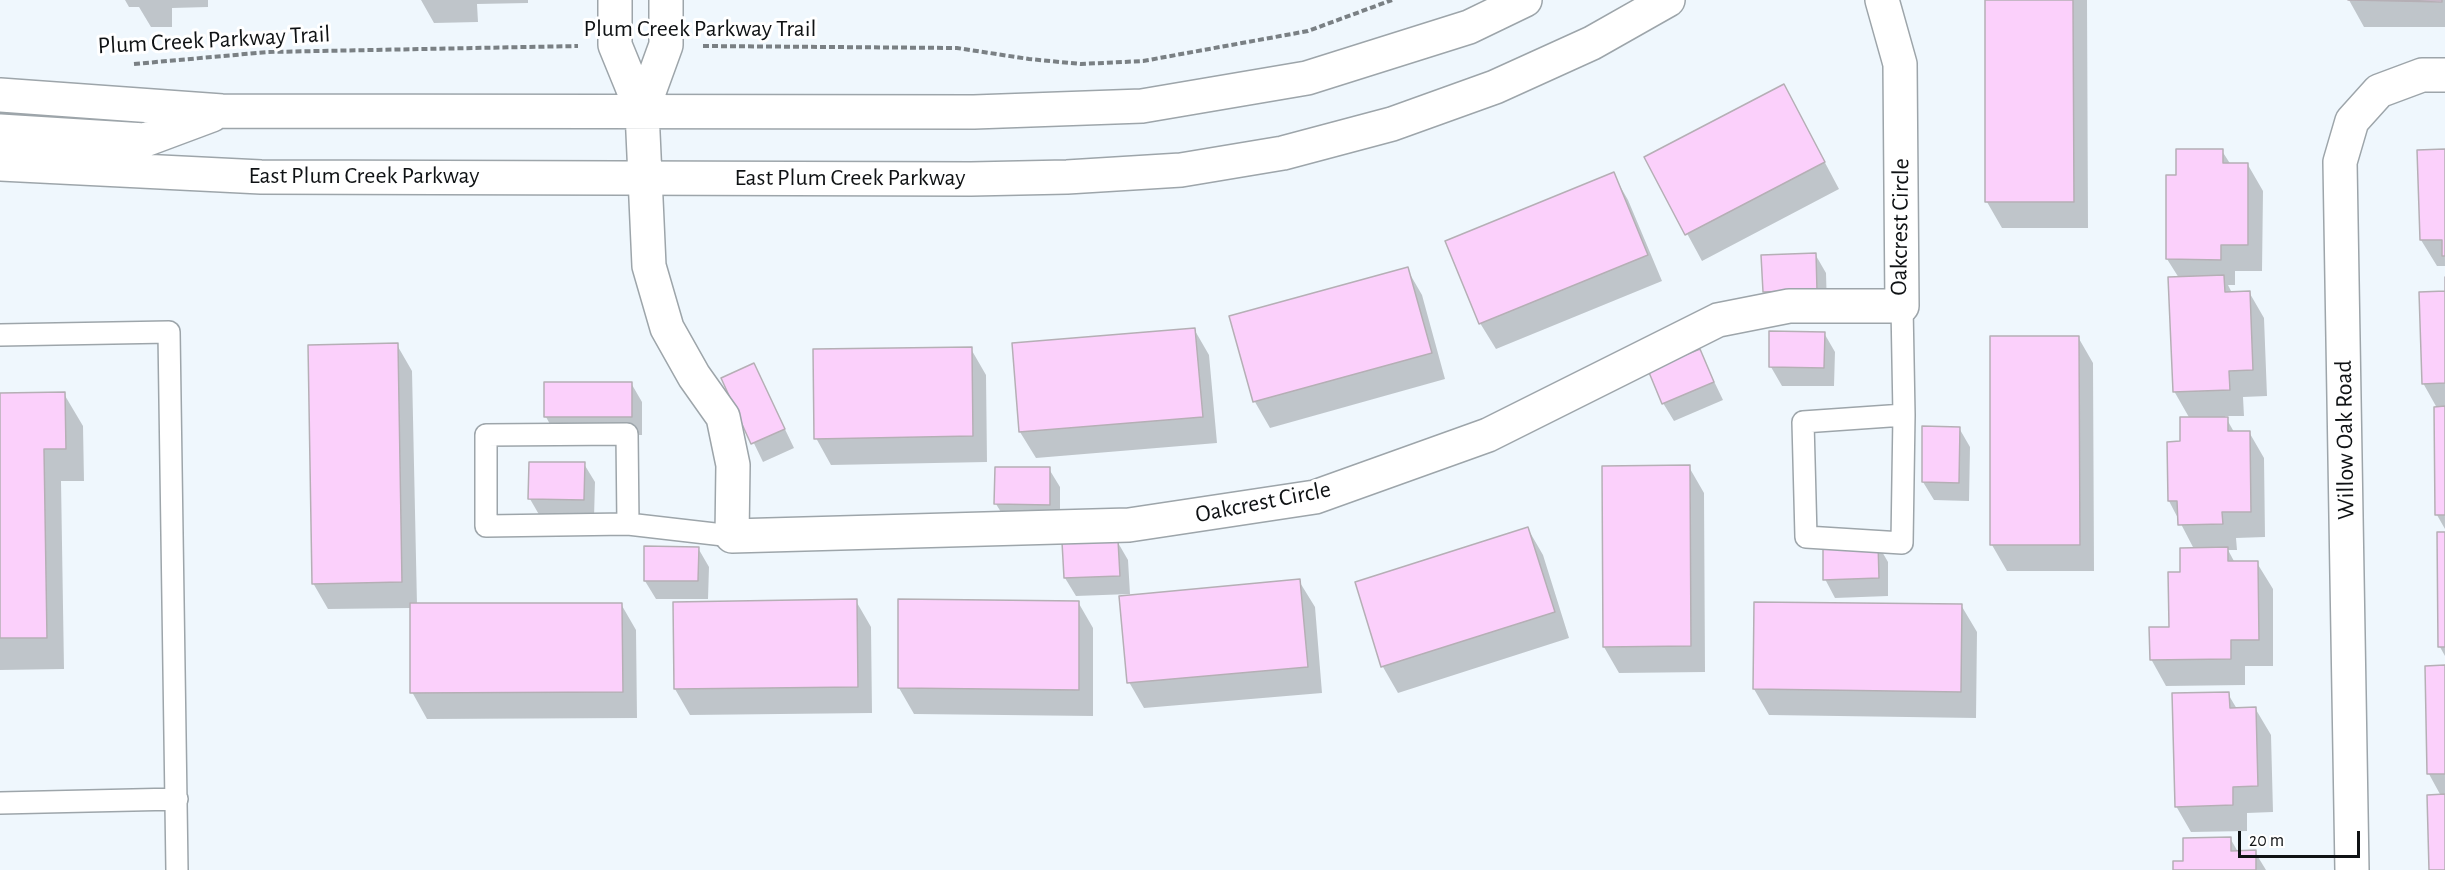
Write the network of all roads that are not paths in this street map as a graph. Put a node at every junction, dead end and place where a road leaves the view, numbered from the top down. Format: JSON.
{"nodes":[{"id":1,"x":615,"y":0,"type":"edge"},
{"id":2,"x":666,"y":0,"type":"edge"},
{"id":3,"x":1525,"y":0,"type":"edge"},
{"id":4,"x":1668,"y":0,"type":"edge"},
{"id":5,"x":1881,"y":1,"type":"edge"},
{"id":6,"x":2445,"y":75,"type":"edge"},
{"id":7,"x":0,"y":95,"type":"edge"},
{"id":8,"x":222,"y":111,"type":"junction"},
{"id":9,"x":642,"y":111,"type":"junction"},
{"id":10,"x":0,"y":131,"type":"edge"},
{"id":11,"x":0,"y":164,"type":"edge"},
{"id":12,"x":645,"y":177,"type":"junction"},
{"id":13,"x":1902,"y":306,"type":"junction"},
{"id":14,"x":0,"y":335,"type":"edge"},
{"id":15,"x":1904,"y":415,"type":"junction"},
{"id":16,"x":628,"y":524,"type":"junction"},
{"id":17,"x":732,"y":536,"type":"junction"},
{"id":18,"x":177,"y":799,"type":"junction"},
{"id":19,"x":0,"y":803,"type":"edge"},
{"id":20,"x":177,"y":870,"type":"edge"},
{"id":21,"x":2352,"y":870,"type":"edge"}],
"edges":[{"from":1,"to":9,"type":"main road"},
{"from":2,"to":9,"type":"main road"},
{"from":3,"to":9,"type":"main road"},
{"from":4,"to":12,"type":"main road","name":"East Plum Creek Parkway"},
{"from":5,"to":13,"type":"main road","name":"Oakcrest Circle"},
{"from":6,"to":21,"type":"main road","name":"Willow Oak Road"},
{"from":7,"to":8,"type":"main road"},
{"from":8,"to":9,"type":"main road"},
{"from":8,"to":10,"type":"main road"},
{"from":9,"to":12,"type":"main road"},
{"from":11,"to":12,"type":"main road","name":"East Plum Creek Parkway"},
{"from":12,"to":17,"type":"main road"},
{"from":13,"to":15,"type":"lane"},
{"from":13,"to":17,"type":"main road","name":"Oakcrest Circle"},
{"from":14,"to":18,"type":"lane"},
{"from":15,"to":15,"type":"lane"},
{"from":16,"to":16,"type":"lane"},
{"from":16,"to":17,"type":"lane"},
{"from":18,"to":19,"type":"lane"},
{"from":18,"to":20,"type":"lane"}]}
